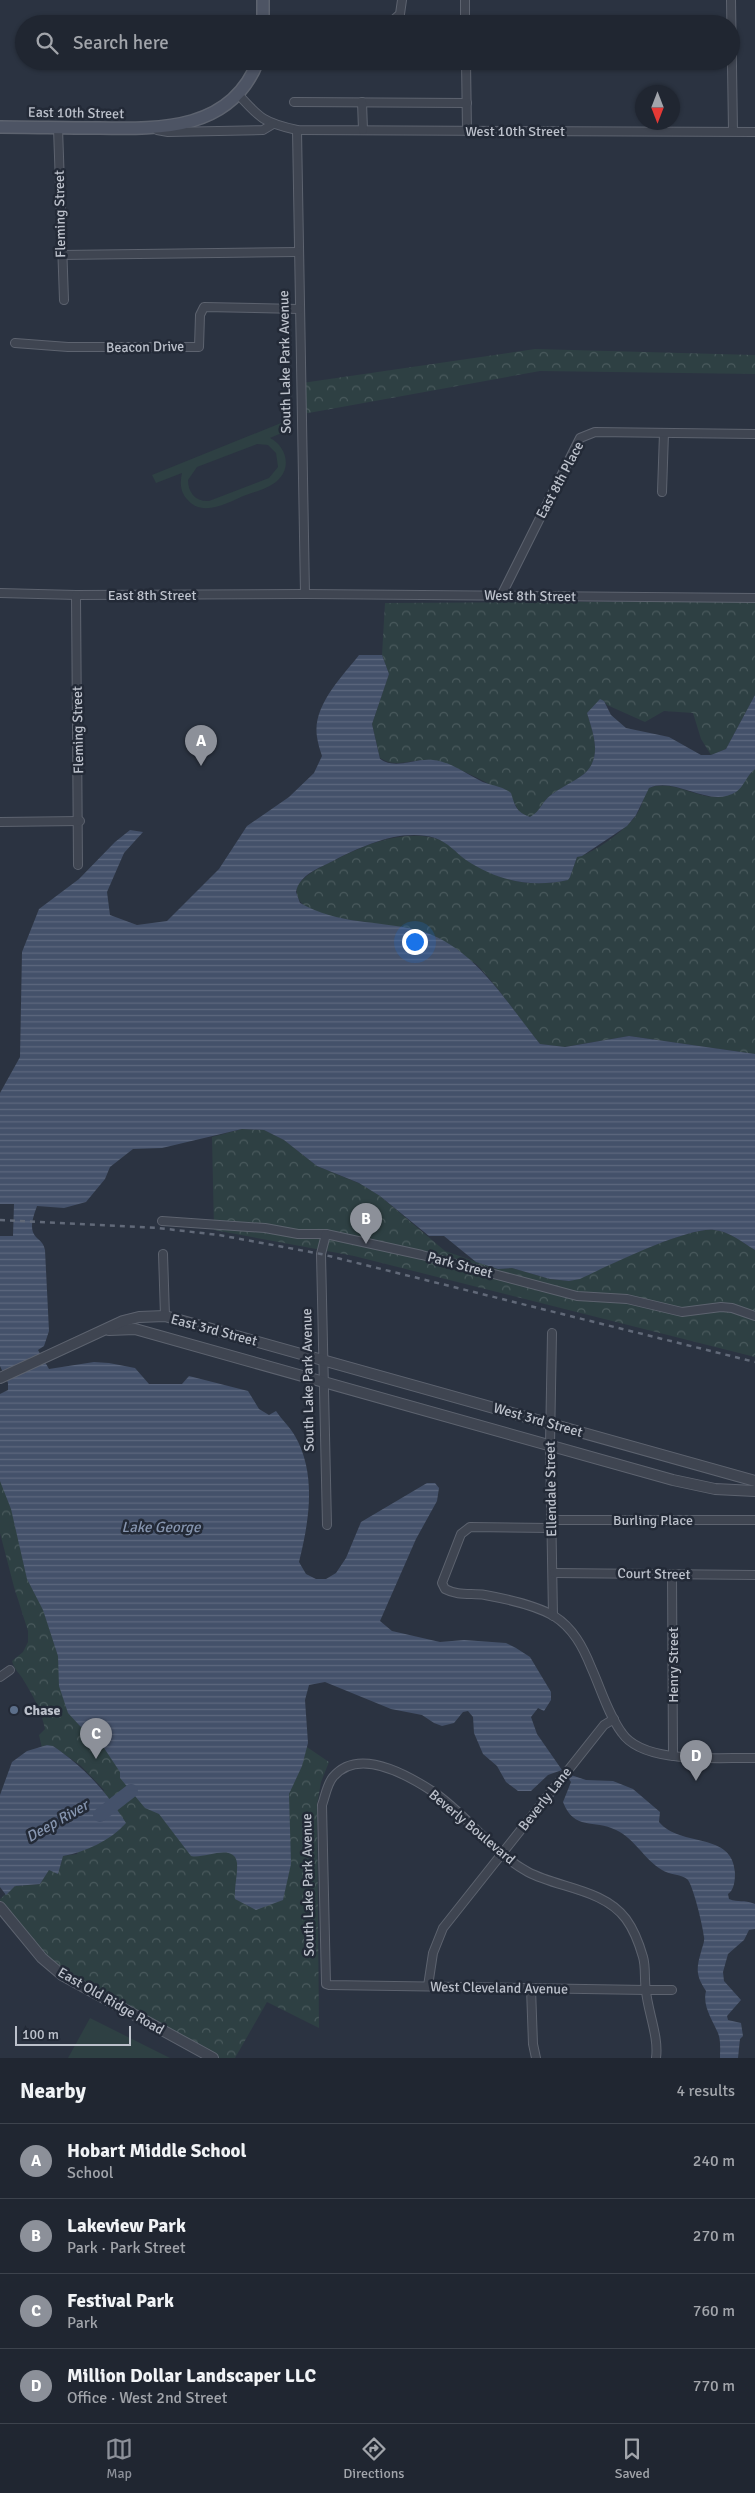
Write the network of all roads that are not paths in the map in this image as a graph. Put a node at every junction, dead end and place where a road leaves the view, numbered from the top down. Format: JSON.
{"nodes":[{"id":1,"x":263,"y":0,"type":"edge"},
{"id":2,"x":402,"y":0,"type":"edge"},
{"id":3,"x":465,"y":0,"type":"edge"},
{"id":4,"x":731,"y":0,"type":"edge"},
{"id":5,"x":263,"y":15,"type":"edge"},
{"id":6,"x":399,"y":15,"type":"edge"},
{"id":7,"x":465,"y":15,"type":"edge"},
{"id":8,"x":731,"y":15,"type":"edge"},
{"id":9,"x":255,"y":70,"type":"edge"},
{"id":10,"x":466,"y":70,"type":"edge"},
{"id":11,"x":733,"y":70,"type":"edge"},
{"id":12,"x":238,"y":94,"type":"junction"},
{"id":13,"x":294,"y":102,"type":"dead end"},
{"id":14,"x":362,"y":102,"type":"junction"},
{"id":15,"x":467,"y":102,"type":"junction"},
{"id":16,"x":273,"y":124,"type":"junction"},
{"id":17,"x":0,"y":128,"type":"edge"},
{"id":18,"x":58,"y":128,"type":"junction"},
{"id":19,"x":151,"y":129,"type":"junction"},
{"id":20,"x":297,"y":130,"type":"junction"},
{"id":21,"x":363,"y":130,"type":"junction"},
{"id":22,"x":467,"y":130,"type":"junction"},
{"id":23,"x":734,"y":131,"type":"junction"},
{"id":24,"x":755,"y":132,"type":"edge"},
{"id":25,"x":298,"y":252,"type":"junction"},
{"id":26,"x":61,"y":255,"type":"junction"},
{"id":27,"x":64,"y":300,"type":"dead end"},
{"id":28,"x":299,"y":309,"type":"junction"},
{"id":29,"x":15,"y":343,"type":"dead end"},
{"id":30,"x":664,"y":433,"type":"junction"},
{"id":31,"x":755,"y":434,"type":"edge"},
{"id":32,"x":662,"y":492,"type":"dead end"},
{"id":33,"x":0,"y":593,"type":"edge"},
{"id":34,"x":305,"y":594,"type":"junction"},
{"id":35,"x":76,"y":595,"type":"junction"},
{"id":36,"x":501,"y":596,"type":"junction"},
{"id":37,"x":755,"y":598,"type":"edge"},
{"id":38,"x":80,"y":821,"type":"junction"},
{"id":39,"x":0,"y":822,"type":"edge"},
{"id":40,"x":78,"y":865,"type":"dead end"},
{"id":41,"x":162,"y":1221,"type":"dead end"},
{"id":42,"x":326,"y":1234,"type":"junction"},
{"id":43,"x":163,"y":1254,"type":"dead end"},
{"id":44,"x":165,"y":1316,"type":"junction"},
{"id":45,"x":755,"y":1316,"type":"edge"},
{"id":46,"x":108,"y":1330,"type":"junction"},
{"id":47,"x":552,"y":1333,"type":"dead end"},
{"id":48,"x":322,"y":1359,"type":"junction"},
{"id":49,"x":0,"y":1378,"type":"edge"},
{"id":50,"x":322,"y":1381,"type":"junction"},
{"id":51,"x":550,"y":1423,"type":"junction"},
{"id":52,"x":550,"y":1444,"type":"junction"},
{"id":53,"x":755,"y":1481,"type":"edge"},
{"id":54,"x":755,"y":1491,"type":"edge"},
{"id":55,"x":755,"y":1520,"type":"edge"},
{"id":56,"x":551,"y":1524,"type":"junction"},
{"id":57,"x":327,"y":1526,"type":"dead end"},
{"id":58,"x":554,"y":1573,"type":"junction"},
{"id":59,"x":672,"y":1574,"type":"junction"},
{"id":60,"x":755,"y":1575,"type":"edge"},
{"id":61,"x":553,"y":1616,"type":"junction"},
{"id":62,"x":10,"y":1670,"type":"dead end"},
{"id":63,"x":0,"y":1677,"type":"edge"},
{"id":64,"x":614,"y":1719,"type":"junction"},
{"id":65,"x":673,"y":1756,"type":"junction"},
{"id":66,"x":755,"y":1758,"type":"edge"},
{"id":67,"x":404,"y":1775,"type":"joint"},
{"id":68,"x":502,"y":1854,"type":"junction"},
{"id":69,"x":2,"y":1911,"type":"edge"},
{"id":70,"x":326,"y":1984,"type":"joint"},
{"id":71,"x":428,"y":1986,"type":"junction"},
{"id":72,"x":531,"y":1988,"type":"junction"},
{"id":73,"x":646,"y":1990,"type":"junction"},
{"id":74,"x":672,"y":1990,"type":"dead end"},
{"id":75,"x":213,"y":2058,"type":"edge"},
{"id":76,"x":536,"y":2058,"type":"edge"},
{"id":77,"x":656,"y":2058,"type":"edge"}],
"edges":[{"from":1,"to":5,"type":"main road"},
{"from":2,"to":6,"type":"street"},
{"from":3,"to":7,"type":"street"},
{"from":4,"to":8,"type":"street"},
{"from":9,"to":12,"type":"main road"},
{"from":10,"to":15,"type":"street"},
{"from":11,"to":23,"type":"street"},
{"from":12,"to":16,"type":"street","name":"East 10th Street"},
{"from":12,"to":19,"type":"main road","name":"East 10th Street"},
{"from":13,"to":14,"type":"street"},
{"from":14,"to":15,"type":"street"},
{"from":14,"to":21,"type":"street"},
{"from":15,"to":22,"type":"street"},
{"from":16,"to":19,"type":"street","name":"East 10th Street"},
{"from":16,"to":20,"type":"street","name":"East 10th Street"},
{"from":17,"to":18,"type":"main road","name":"East 10th Street"},
{"from":18,"to":19,"type":"main road","name":"East 10th Street"},
{"from":18,"to":26,"type":"street","name":"Fleming Street"},
{"from":20,"to":21,"type":"street","name":"West 10th Street"},
{"from":20,"to":25,"type":"street","name":"South Lake Park Avenue"},
{"from":21,"to":22,"type":"street","name":"West 10th Street"},
{"from":22,"to":23,"type":"street","name":"West 10th Street"},
{"from":23,"to":24,"type":"street","name":"West 10th Street"},
{"from":25,"to":26,"type":"street"},
{"from":25,"to":28,"type":"street","name":"South Lake Park Avenue"},
{"from":26,"to":27,"type":"street","name":"Fleming Street"},
{"from":28,"to":29,"type":"street","name":"Beacon Drive"},
{"from":28,"to":34,"type":"street","name":"South Lake Park Avenue"},
{"from":30,"to":31,"type":"street","name":"East 8th Place"},
{"from":30,"to":32,"type":"street"},
{"from":30,"to":36,"type":"street","name":"East 8th Place"},
{"from":33,"to":35,"type":"street","name":"East 8th Street"},
{"from":34,"to":35,"type":"street","name":"East 8th Street"},
{"from":34,"to":36,"type":"street","name":"West 8th Street"},
{"from":35,"to":38,"type":"street","name":"Fleming Street"},
{"from":36,"to":37,"type":"street","name":"West 8th Street"},
{"from":38,"to":39,"type":"street"},
{"from":38,"to":40,"type":"street","name":"Fleming Street"},
{"from":41,"to":42,"type":"street","name":"Park Street"},
{"from":42,"to":45,"type":"street","name":"Park Street"},
{"from":42,"to":48,"type":"street","name":"South Lake Park Avenue"},
{"from":43,"to":44,"type":"street"},
{"from":44,"to":46,"type":"street","name":"East 3rd Street"},
{"from":44,"to":48,"type":"street","name":"East 3rd Street"},
{"from":46,"to":49,"type":"street","name":"East 3rd Street"},
{"from":46,"to":50,"type":"street","name":"East 3rd Street"},
{"from":47,"to":51,"type":"street","name":"Ellendale Street"},
{"from":48,"to":50,"type":"street","name":"South Lake Park Avenue"},
{"from":48,"to":51,"type":"street","name":"West 3rd Street"},
{"from":50,"to":52,"type":"street","name":"West 3rd Street"},
{"from":50,"to":57,"type":"street","name":"South Lake Park Avenue"},
{"from":51,"to":52,"type":"street","name":"Ellendale Street"},
{"from":51,"to":53,"type":"street","name":"West 3rd Street"},
{"from":52,"to":54,"type":"street","name":"West 3rd Street"},
{"from":52,"to":56,"type":"street","name":"Ellendale Street"},
{"from":55,"to":56,"type":"street","name":"Burling Place"},
{"from":56,"to":58,"type":"street","name":"Ellendale Street"},
{"from":56,"to":61,"type":"street","name":"Burling Place"},
{"from":58,"to":59,"type":"street","name":"Court Street"},
{"from":58,"to":61,"type":"street","name":"Ellendale Street"},
{"from":59,"to":60,"type":"street","name":"Court Street"},
{"from":59,"to":65,"type":"street","name":"Henry Street"},
{"from":61,"to":64,"type":"street"},
{"from":62,"to":63,"type":"street"},
{"from":64,"to":65,"type":"street"},
{"from":64,"to":68,"type":"street","name":"Beverly Lane"},
{"from":65,"to":66,"type":"street"},
{"from":67,"to":68,"type":"street","name":"Beverly Boulevard"},
{"from":67,"to":70,"type":"street","name":"South Lake Park Avenue"},
{"from":68,"to":71,"type":"street","name":"Beverly Lane"},
{"from":68,"to":73,"type":"street","name":"Beverly Boulevard"},
{"from":69,"to":75,"type":"street","name":"East Old Ridge Road"},
{"from":70,"to":71,"type":"street","name":"West Cleveland Avenue"},
{"from":71,"to":72,"type":"street","name":"West Cleveland Avenue"},
{"from":72,"to":73,"type":"street","name":"West Cleveland Avenue"},
{"from":72,"to":76,"type":"street"},
{"from":73,"to":74,"type":"street","name":"West Cleveland Avenue"},
{"from":73,"to":77,"type":"street","name":"Beverly Boulevard"}]}
